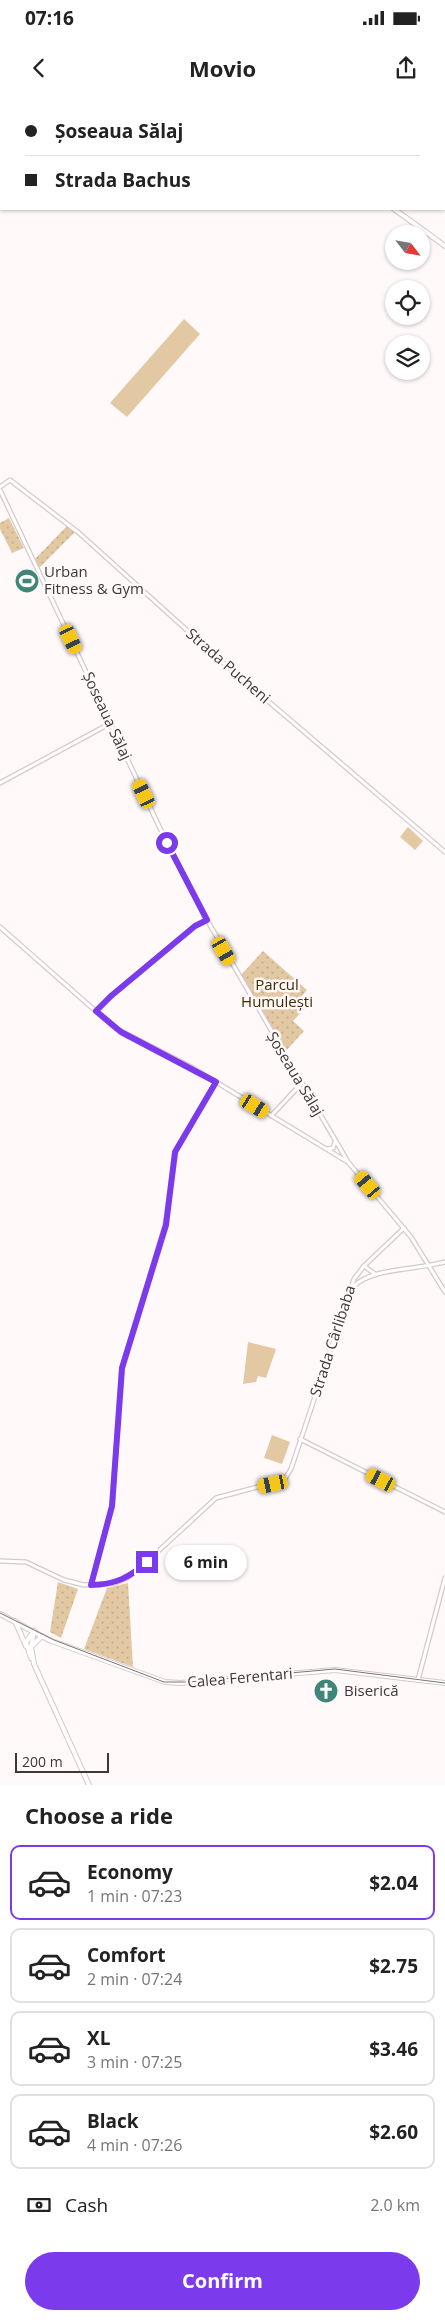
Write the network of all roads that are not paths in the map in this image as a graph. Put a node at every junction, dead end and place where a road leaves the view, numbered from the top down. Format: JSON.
{"nodes":[{"id":1,"x":395,"y":210,"type":"edge"},
{"id":2,"x":445,"y":246,"type":"edge"},
{"id":3,"x":0,"y":489,"type":"edge"},
{"id":4,"x":111,"y":723,"type":"junction"},
{"id":5,"x":0,"y":783,"type":"edge"},
{"id":6,"x":445,"y":852,"type":"edge"},
{"id":7,"x":207,"y":920,"type":"junction"},
{"id":8,"x":0,"y":927,"type":"edge"},
{"id":9,"x":96,"y":1011,"type":"junction"},
{"id":10,"x":216,"y":1082,"type":"junction"},
{"id":11,"x":301,"y":1084,"type":"junction"},
{"id":12,"x":271,"y":1116,"type":"junction"},
{"id":13,"x":335,"y":1140,"type":"junction"},
{"id":14,"x":326,"y":1149,"type":"junction"},
{"id":15,"x":348,"y":1162,"type":"junction"},
{"id":16,"x":404,"y":1228,"type":"junction"},
{"id":17,"x":445,"y":1262,"type":"edge"},
{"id":18,"x":364,"y":1266,"type":"junction"},
{"id":19,"x":430,"y":1266,"type":"junction"},
{"id":20,"x":375,"y":1274,"type":"junction"},
{"id":21,"x":352,"y":1287,"type":"junction"},
{"id":22,"x":445,"y":1292,"type":"edge"},
{"id":23,"x":300,"y":1439,"type":"junction"},
{"id":24,"x":445,"y":1512,"type":"edge"},
{"id":25,"x":0,"y":1561,"type":"edge"},
{"id":26,"x":445,"y":1578,"type":"edge"},
{"id":27,"x":91,"y":1585,"type":"junction"},
{"id":28,"x":0,"y":1614,"type":"edge"},
{"id":29,"x":15,"y":1621,"type":"junction"},
{"id":30,"x":34,"y":1632,"type":"junction"},
{"id":31,"x":42,"y":1636,"type":"junction"},
{"id":32,"x":29,"y":1648,"type":"junction"},
{"id":33,"x":418,"y":1680,"type":"junction"},
{"id":34,"x":445,"y":1684,"type":"edge"},
{"id":35,"x":89,"y":1785,"type":"edge"}],
"edges":[{"from":1,"to":2,"type":"main road"},
{"from":3,"to":4,"type":"street","name":"Șoseaua Sălaj"},
{"from":3,"to":6,"type":"street","name":"Strada Pucheni"},
{"from":4,"to":5,"type":"street"},
{"from":4,"to":7,"type":"street","name":"Șoseaua Sălaj"},
{"from":7,"to":9,"type":"street"},
{"from":7,"to":11,"type":"street","name":"Șoseaua Sălaj"},
{"from":8,"to":9,"type":"street"},
{"from":9,"to":10,"type":"street"},
{"from":10,"to":12,"type":"street"},
{"from":10,"to":27,"type":"street"},
{"from":11,"to":12,"type":"street"},
{"from":11,"to":13,"type":"street","name":"Șoseaua Sălaj"},
{"from":12,"to":14,"type":"street"},
{"from":13,"to":14,"type":"street"},
{"from":13,"to":15,"type":"street","name":"Șoseaua Sălaj"},
{"from":14,"to":15,"type":"street"},
{"from":15,"to":16,"type":"street","name":"Șoseaua Sălaj"},
{"from":16,"to":18,"type":"street","name":"Strada Cârlibaba"},
{"from":16,"to":19,"type":"street","name":"Șoseaua Sălaj"},
{"from":17,"to":19,"type":"street"},
{"from":18,"to":20,"type":"street"},
{"from":18,"to":21,"type":"street","name":"Strada Cârlibaba"},
{"from":19,"to":20,"type":"street"},
{"from":19,"to":22,"type":"street","name":"Șoseaua Sălaj"},
{"from":20,"to":21,"type":"street"},
{"from":21,"to":23,"type":"street","name":"Strada Cârlibaba"},
{"from":23,"to":24,"type":"street"},
{"from":23,"to":27,"type":"street","name":"Strada Cârlibaba"},
{"from":25,"to":27,"type":"street"},
{"from":26,"to":33,"type":"street"},
{"from":28,"to":29,"type":"main road","name":"Calea Ferentari"},
{"from":29,"to":30,"type":"main road","name":"Calea Ferentari"},
{"from":29,"to":32,"type":"main road"},
{"from":30,"to":31,"type":"main road","name":"Calea Ferentari"},
{"from":30,"to":32,"type":"main road"},
{"from":31,"to":32,"type":"main road"},
{"from":31,"to":33,"type":"main road","name":"Calea Ferentari"},
{"from":32,"to":35,"type":"main road"},
{"from":33,"to":34,"type":"main road","name":"Calea Ferentari"}]}
